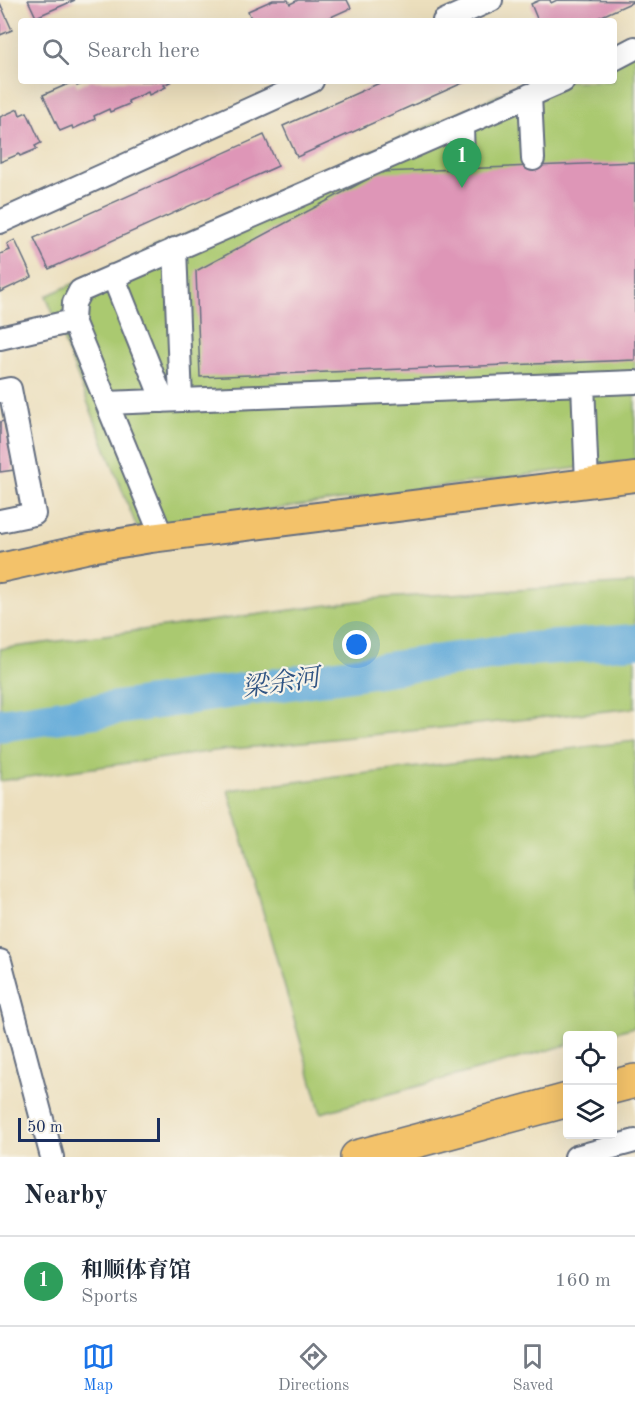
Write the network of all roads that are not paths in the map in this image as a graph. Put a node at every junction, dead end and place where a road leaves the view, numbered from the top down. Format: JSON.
{"nodes":[{"id":1,"x":491,"y":0,"type":"edge"},
{"id":2,"x":451,"y":18,"type":"edge"},
{"id":3,"x":635,"y":48,"type":"edge"},
{"id":4,"x":617,"y":57,"type":"edge"},
{"id":5,"x":305,"y":84,"type":"edge"},
{"id":6,"x":556,"y":84,"type":"edge"},
{"id":7,"x":530,"y":95,"type":"junction"},
{"id":8,"x":462,"y":125,"type":"junction"},
{"id":9,"x":533,"y":159,"type":"dead end"},
{"id":10,"x":463,"y":163,"type":"dead end"},
{"id":11,"x":0,"y":222,"type":"edge"},
{"id":12,"x":175,"y":249,"type":"junction"},
{"id":13,"x":113,"y":276,"type":"junction"},
{"id":14,"x":73,"y":321,"type":"junction"},
{"id":15,"x":0,"y":338,"type":"edge"},
{"id":16,"x":635,"y":382,"type":"edge"},
{"id":17,"x":583,"y":384,"type":"junction"},
{"id":18,"x":0,"y":391,"type":"edge"},
{"id":19,"x":172,"y":400,"type":"junction"},
{"id":20,"x":107,"y":403,"type":"junction"},
{"id":21,"x":635,"y":477,"type":"edge"},
{"id":22,"x":587,"y":483,"type":"junction"},
{"id":23,"x":0,"y":521,"type":"edge"},
{"id":24,"x":162,"y":537,"type":"junction"},
{"id":25,"x":0,"y":568,"type":"edge"},
{"id":26,"x":0,"y":961,"type":"edge"},
{"id":27,"x":635,"y":1081,"type":"edge"},
{"id":28,"x":617,"y":1086,"type":"edge"},
{"id":29,"x":563,"y":1101,"type":"edge"},
{"id":30,"x":635,"y":1141,"type":"edge"},
{"id":31,"x":52,"y":1157,"type":"edge"},
{"id":32,"x":357,"y":1157,"type":"edge"},
{"id":33,"x":576,"y":1157,"type":"edge"}],
"edges":[{"from":1,"to":2,"type":"street"},
{"from":3,"to":4,"type":"street"},
{"from":5,"to":11,"type":"street"},
{"from":6,"to":7,"type":"street"},
{"from":7,"to":8,"type":"street"},
{"from":7,"to":9,"type":"street"},
{"from":8,"to":10,"type":"street"},
{"from":8,"to":12,"type":"street"},
{"from":12,"to":13,"type":"street"},
{"from":12,"to":19,"type":"street"},
{"from":13,"to":14,"type":"street"},
{"from":13,"to":19,"type":"street"},
{"from":14,"to":15,"type":"street"},
{"from":14,"to":20,"type":"street"},
{"from":16,"to":17,"type":"street"},
{"from":17,"to":19,"type":"street"},
{"from":17,"to":22,"type":"street"},
{"from":18,"to":23,"type":"street"},
{"from":19,"to":20,"type":"street"},
{"from":20,"to":24,"type":"street"},
{"from":21,"to":22,"type":"main road"},
{"from":22,"to":24,"type":"main road"},
{"from":24,"to":25,"type":"main road"},
{"from":26,"to":31,"type":"street"},
{"from":27,"to":28,"type":"highway"},
{"from":29,"to":32,"type":"highway"},
{"from":30,"to":33,"type":"street"}]}
